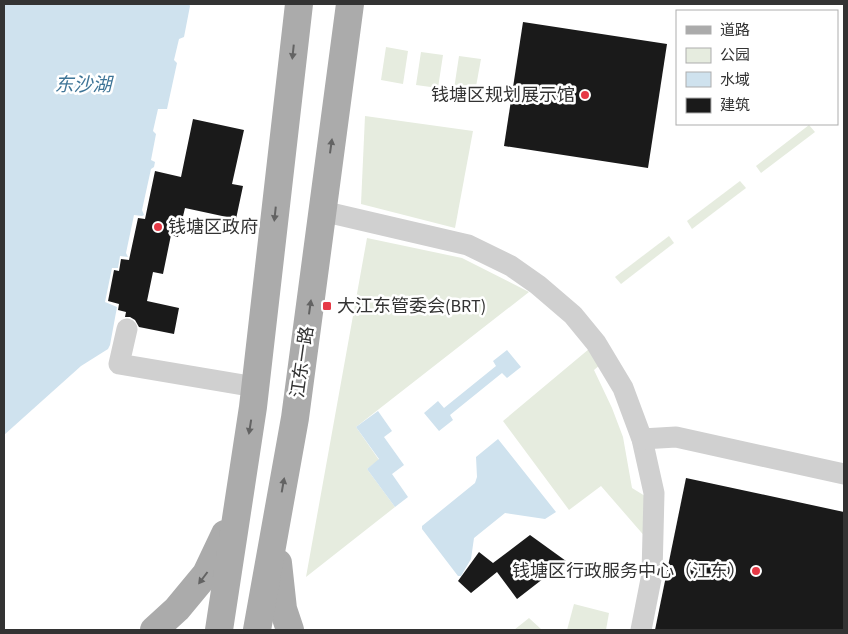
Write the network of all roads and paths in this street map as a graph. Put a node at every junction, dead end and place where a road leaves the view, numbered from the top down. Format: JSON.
{"nodes":[{"id":1,"x":299,"y":4,"type":"edge"},
{"id":2,"x":350,"y":4,"type":"edge"},
{"id":3,"x":322,"y":211,"type":"junction"},
{"id":4,"x":127,"y":330,"type":"dead end"},
{"id":5,"x":255,"y":387,"type":"junction"},
{"id":6,"x":642,"y":439,"type":"junction"},
{"id":7,"x":844,"y":474,"type":"edge"},
{"id":8,"x":238,"y":503,"type":"junction"},
{"id":9,"x":274,"y":533,"type":"junction"},
{"id":10,"x":154,"y":630,"type":"edge"},
{"id":11,"x":219,"y":630,"type":"edge"},
{"id":12,"x":257,"y":630,"type":"edge"},
{"id":13,"x":290,"y":630,"type":"edge"},
{"id":14,"x":641,"y":630,"type":"edge"}],
"edges":[{"from":1,"to":5,"type":"main road","one_way":true},
{"from":3,"to":2,"type":"main road","name":"江东一路","one_way":true},
{"from":3,"to":6,"type":"street"},
{"from":9,"to":3,"type":"main road","name":"江东一路","one_way":true},
{"from":4,"to":5,"type":"street"},
{"from":5,"to":8,"type":"main road","one_way":true},
{"from":6,"to":7,"type":"street"},
{"from":6,"to":14,"type":"street"},
{"from":8,"to":10,"type":"main road","one_way":true},
{"from":8,"to":11,"type":"main road"},
{"from":9,"to":12,"type":"main road","name":"江东一路"},
{"from":9,"to":13,"type":"main road"}]}
